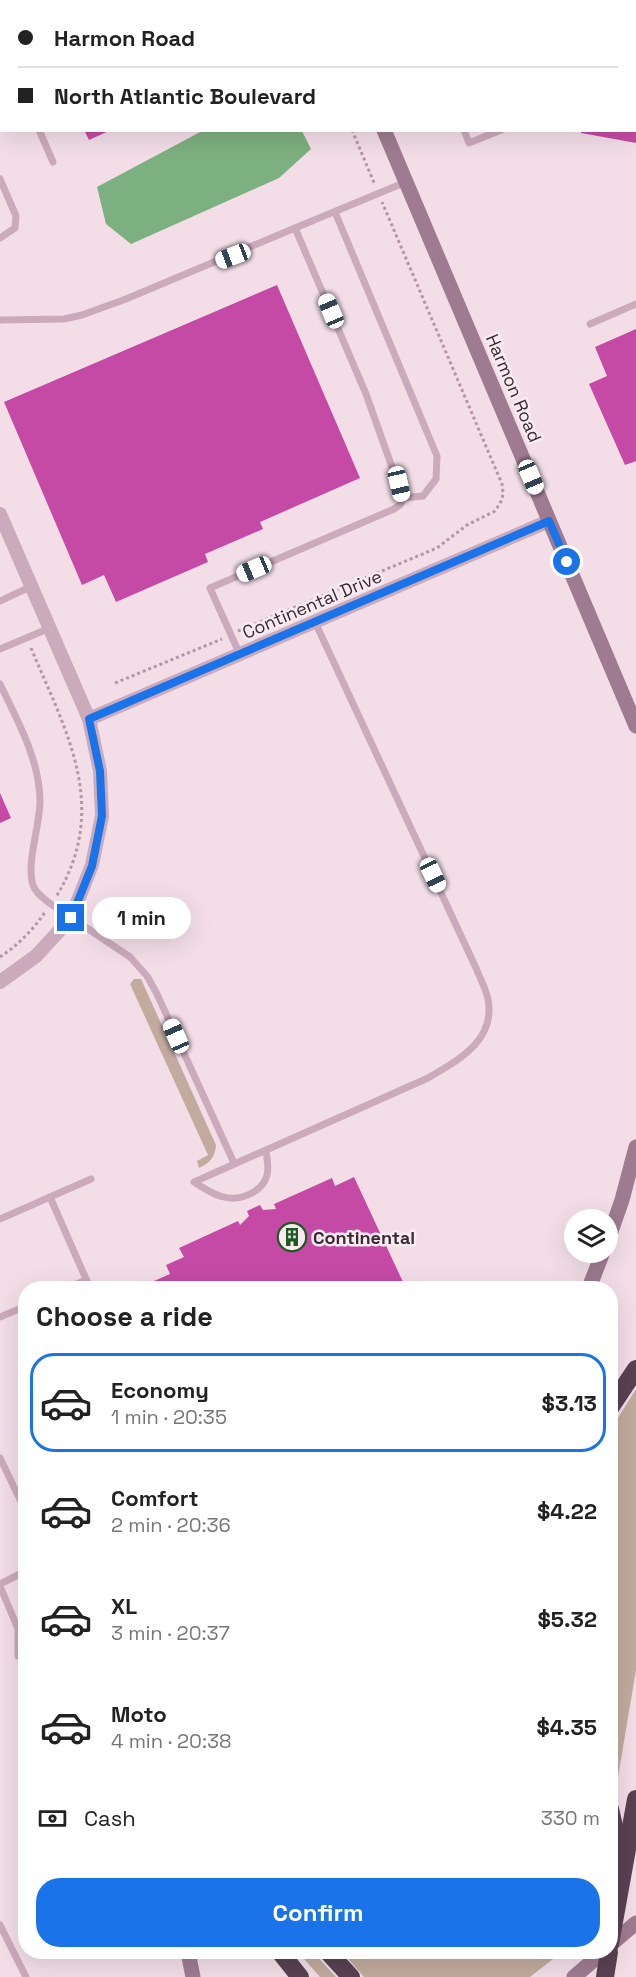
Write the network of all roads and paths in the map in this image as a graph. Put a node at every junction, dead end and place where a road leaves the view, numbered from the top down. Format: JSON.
{"nodes":[{"id":1,"x":40,"y":132,"type":"edge"},
{"id":2,"x":353,"y":132,"type":"edge"},
{"id":3,"x":385,"y":132,"type":"edge"},
{"id":4,"x":465,"y":132,"type":"edge"},
{"id":5,"x":496,"y":132,"type":"edge"},
{"id":6,"x":53,"y":162,"type":"dead end"},
{"id":7,"x":0,"y":179,"type":"edge"},
{"id":8,"x":406,"y":182,"type":"junction"},
{"id":9,"x":378,"y":193,"type":"junction"},
{"id":10,"x":335,"y":212,"type":"junction"},
{"id":11,"x":295,"y":228,"type":"junction"},
{"id":12,"x":0,"y":238,"type":"edge"},
{"id":13,"x":636,"y":304,"type":"edge"},
{"id":14,"x":0,"y":320,"type":"edge"},
{"id":15,"x":590,"y":324,"type":"dead end"},
{"id":16,"x":403,"y":498,"type":"junction"},
{"id":17,"x":0,"y":514,"type":"edge"},
{"id":18,"x":549,"y":521,"type":"junction"},
{"id":19,"x":32,"y":586,"type":"junction"},
{"id":20,"x":0,"y":601,"type":"edge"},
{"id":21,"x":315,"y":622,"type":"junction"},
{"id":22,"x":50,"y":628,"type":"junction"},
{"id":23,"x":231,"y":635,"type":"junction"},
{"id":24,"x":26,"y":638,"type":"junction"},
{"id":25,"x":0,"y":649,"type":"edge"},
{"id":26,"x":240,"y":655,"type":"junction"},
{"id":27,"x":115,"y":683,"type":"dead end"},
{"id":28,"x":0,"y":684,"type":"edge"},
{"id":29,"x":89,"y":719,"type":"junction"},
{"id":30,"x":636,"y":726,"type":"edge"},
{"id":31,"x":51,"y":904,"type":"junction"},
{"id":32,"x":71,"y":918,"type":"junction"},
{"id":33,"x":0,"y":957,"type":"edge"},
{"id":34,"x":0,"y":982,"type":"edge"},
{"id":35,"x":636,"y":1147,"type":"edge"},
{"id":36,"x":266,"y":1151,"type":"junction"},
{"id":37,"x":234,"y":1163,"type":"junction"},
{"id":38,"x":91,"y":1179,"type":"dead end"},
{"id":39,"x":50,"y":1197,"type":"junction"},
{"id":40,"x":618,"y":1211,"type":"edge"},
{"id":41,"x":0,"y":1219,"type":"edge"},
{"id":42,"x":599,"y":1263,"type":"edge"},
{"id":43,"x":86,"y":1280,"type":"edge"},
{"id":44,"x":592,"y":1281,"type":"edge"},
{"id":45,"x":18,"y":1309,"type":"edge"},
{"id":46,"x":0,"y":1317,"type":"edge"},
{"id":47,"x":636,"y":1369,"type":"edge"},
{"id":48,"x":618,"y":1396,"type":"edge"},
{"id":49,"x":0,"y":1458,"type":"edge"},
{"id":50,"x":18,"y":1494,"type":"edge"},
{"id":51,"x":18,"y":1575,"type":"edge"},
{"id":52,"x":0,"y":1585,"type":"edge"},
{"id":53,"x":18,"y":1656,"type":"dead end"},
{"id":54,"x":636,"y":1799,"type":"edge"},
{"id":55,"x":618,"y":1850,"type":"edge"},
{"id":56,"x":623,"y":1875,"type":"junction"},
{"id":57,"x":618,"y":1902,"type":"edge"},
{"id":58,"x":636,"y":1923,"type":"edge"},
{"id":59,"x":0,"y":1925,"type":"edge"},
{"id":60,"x":618,"y":1938,"type":"edge"},
{"id":61,"x":189,"y":1959,"type":"edge"},
{"id":62,"x":286,"y":1959,"type":"edge"},
{"id":63,"x":334,"y":1959,"type":"edge"},
{"id":64,"x":595,"y":1959,"type":"edge"},
{"id":65,"x":608,"y":1959,"type":"edge"},
{"id":66,"x":26,"y":1977,"type":"edge"},
{"id":67,"x":193,"y":1977,"type":"edge"},
{"id":68,"x":300,"y":1977,"type":"edge"},
{"id":69,"x":351,"y":1977,"type":"edge"},
{"id":70,"x":574,"y":1977,"type":"edge"},
{"id":71,"x":605,"y":1977,"type":"edge"}],
"edges":[{"from":1,"to":6,"type":"lane"},
{"from":2,"to":9,"type":"path"},
{"from":3,"to":8,"type":"street","name":"Harmon Road"},
{"from":4,"to":5,"type":"lane"},
{"from":7,"to":12,"type":"lane"},
{"from":8,"to":9,"type":"lane"},
{"from":8,"to":18,"type":"street","name":"Harmon Road"},
{"from":9,"to":10,"type":"lane"},
{"from":9,"to":23,"type":"path"},
{"from":10,"to":11,"type":"lane"},
{"from":10,"to":16,"type":"lane"},
{"from":11,"to":14,"type":"lane"},
{"from":11,"to":16,"type":"lane"},
{"from":13,"to":15,"type":"lane"},
{"from":16,"to":23,"type":"lane"},
{"from":17,"to":19,"type":"street"},
{"from":18,"to":21,"type":"street","name":"Continental Drive"},
{"from":18,"to":30,"type":"street","name":"Harmon Road"},
{"from":19,"to":20,"type":"lane"},
{"from":19,"to":22,"type":"street"},
{"from":21,"to":26,"type":"street","name":"Continental Drive"},
{"from":21,"to":36,"type":"lane"},
{"from":22,"to":24,"type":"lane"},
{"from":22,"to":29,"type":"street"},
{"from":23,"to":26,"type":"lane"},
{"from":23,"to":27,"type":"path"},
{"from":24,"to":25,"type":"lane"},
{"from":24,"to":31,"type":"path"},
{"from":26,"to":29,"type":"street","name":"Continental Drive"},
{"from":28,"to":31,"type":"lane"},
{"from":29,"to":32,"type":"street"},
{"from":31,"to":32,"type":"lane"},
{"from":31,"to":33,"type":"path"},
{"from":32,"to":34,"type":"street"},
{"from":32,"to":37,"type":"lane"},
{"from":35,"to":40,"type":"street"},
{"from":36,"to":37,"type":"lane"},
{"from":36,"to":37,"type":"lane"},
{"from":38,"to":39,"type":"lane"},
{"from":39,"to":41,"type":"lane"},
{"from":39,"to":43,"type":"lane"},
{"from":42,"to":44,"type":"street"},
{"from":45,"to":46,"type":"lane"},
{"from":47,"to":48,"type":"highway"},
{"from":49,"to":50,"type":"lane"},
{"from":51,"to":52,"type":"lane"},
{"from":52,"to":53,"type":"lane"},
{"from":54,"to":56,"type":"highway"},
{"from":55,"to":56,"type":"highway"},
{"from":56,"to":57,"type":"highway"},
{"from":58,"to":60,"type":"street"},
{"from":59,"to":66,"type":"lane"},
{"from":61,"to":67,"type":"street"},
{"from":62,"to":68,"type":"highway"},
{"from":63,"to":69,"type":"highway"},
{"from":64,"to":70,"type":"street"},
{"from":65,"to":71,"type":"highway"}]}
